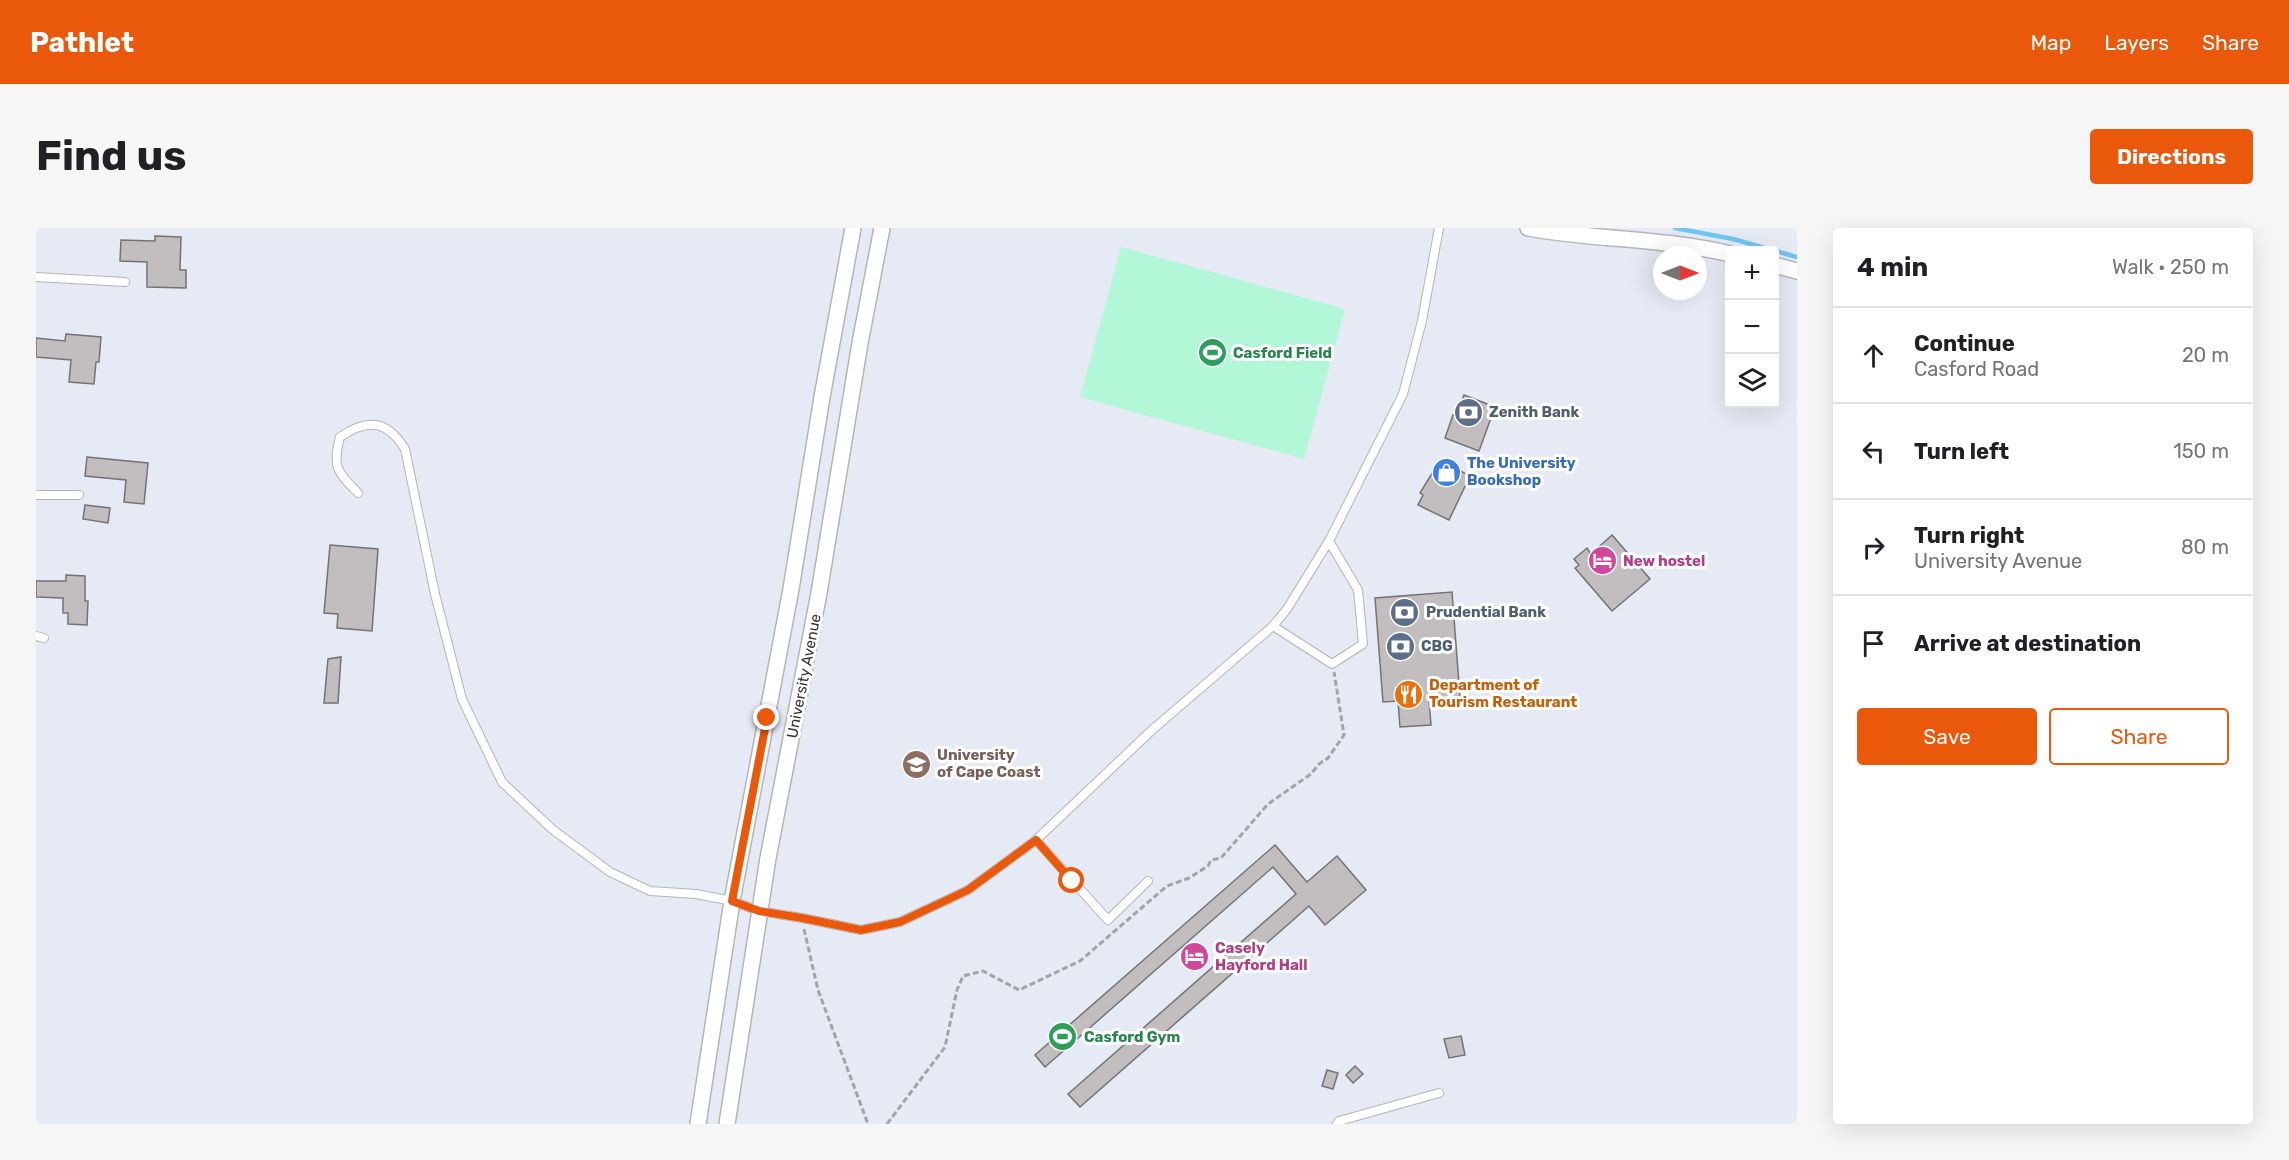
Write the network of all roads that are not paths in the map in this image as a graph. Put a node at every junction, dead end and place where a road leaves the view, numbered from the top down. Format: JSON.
{"nodes":[{"id":1,"x":853,"y":228,"type":"edge"},
{"id":2,"x":882,"y":228,"type":"edge"},
{"id":3,"x":1439,"y":228,"type":"edge"},
{"id":4,"x":1528,"y":228,"type":"edge"},
{"id":5,"x":1725,"y":253,"type":"edge"},
{"id":6,"x":1779,"y":266,"type":"edge"},
{"id":7,"x":1797,"y":271,"type":"edge"},
{"id":8,"x":36,"y":277,"type":"edge"},
{"id":9,"x":125,"y":282,"type":"dead end"},
{"id":10,"x":358,"y":494,"type":"dead end"},
{"id":11,"x":36,"y":495,"type":"edge"},
{"id":12,"x":79,"y":495,"type":"dead end"},
{"id":13,"x":1329,"y":541,"type":"junction"},
{"id":14,"x":1273,"y":626,"type":"junction"},
{"id":15,"x":1036,"y":840,"type":"junction"},
{"id":16,"x":1148,"y":880,"type":"dead end"},
{"id":17,"x":732,"y":901,"type":"junction"},
{"id":18,"x":759,"y":911,"type":"junction"},
{"id":19,"x":1439,"y":1093,"type":"dead end"},
{"id":20,"x":698,"y":1124,"type":"edge"},
{"id":21,"x":728,"y":1124,"type":"edge"},
{"id":22,"x":1337,"y":1124,"type":"edge"}],
"edges":[{"from":1,"to":17,"type":"street","name":"University Avenue"},
{"from":2,"to":18,"type":"street","name":"University Avenue"},
{"from":3,"to":13,"type":"lane"},
{"from":4,"to":5,"type":"street"},
{"from":6,"to":7,"type":"street"},
{"from":8,"to":9,"type":"lane"},
{"from":10,"to":17,"type":"lane"},
{"from":11,"to":12,"type":"lane"},
{"from":13,"to":14,"type":"lane"},
{"from":13,"to":14,"type":"lane"},
{"from":14,"to":15,"type":"lane"},
{"from":15,"to":16,"type":"lane"},
{"from":15,"to":18,"type":"lane"},
{"from":17,"to":18,"type":"lane"},
{"from":17,"to":20,"type":"street","name":"University Avenue"},
{"from":18,"to":21,"type":"street","name":"University Avenue"},
{"from":19,"to":22,"type":"lane"}]}
